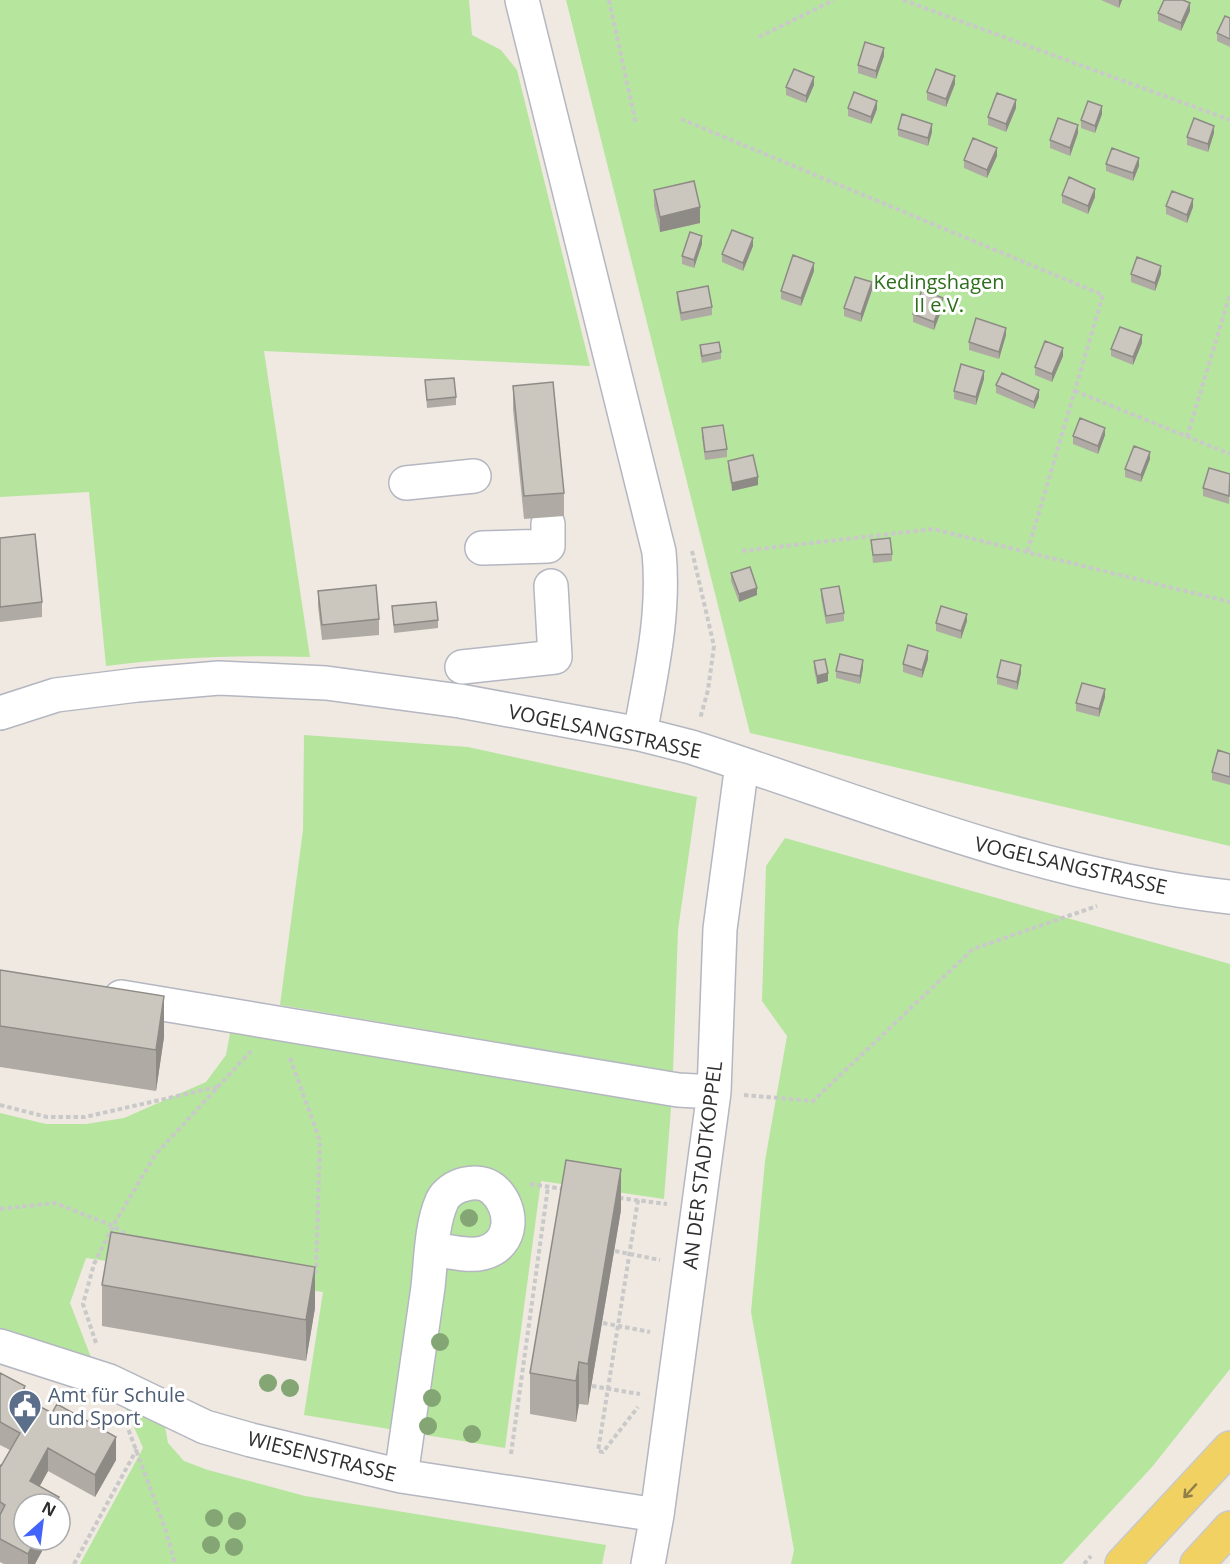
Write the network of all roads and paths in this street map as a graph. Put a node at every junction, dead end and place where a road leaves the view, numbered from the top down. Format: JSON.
{"nodes":[{"id":1,"x":522,"y":0,"type":"edge"},
{"id":2,"x":609,"y":0,"type":"edge"},
{"id":3,"x":834,"y":0,"type":"edge"},
{"id":4,"x":903,"y":0,"type":"edge"},
{"id":5,"x":759,"y":37,"type":"dead end"},
{"id":6,"x":681,"y":119,"type":"dead end"},
{"id":7,"x":1230,"y":120,"type":"edge"},
{"id":8,"x":636,"y":124,"type":"dead end"},
{"id":9,"x":1230,"y":294,"type":"edge"},
{"id":10,"x":1075,"y":391,"type":"junction"},
{"id":11,"x":1187,"y":437,"type":"junction"},
{"id":12,"x":1230,"y":454,"type":"edge"},
{"id":13,"x":474,"y":476,"type":"dead end"},
{"id":14,"x":406,"y":483,"type":"dead end"},
{"id":15,"x":548,"y":524,"type":"dead end"},
{"id":16,"x":482,"y":548,"type":"dead end"},
{"id":17,"x":742,"y":551,"type":"dead end"},
{"id":18,"x":1027,"y":554,"type":"junction"},
{"id":19,"x":551,"y":586,"type":"dead end"},
{"id":20,"x":1230,"y":602,"type":"edge"},
{"id":21,"x":460,"y":701,"type":"junction"},
{"id":22,"x":0,"y":713,"type":"edge"},
{"id":23,"x":640,"y":734,"type":"junction"},
{"id":24,"x":742,"y":764,"type":"junction"},
{"id":25,"x":1230,"y":897,"type":"edge"},
{"id":26,"x":1086,"y":903,"type":"dead end"},
{"id":27,"x":1098,"y":906,"type":"junction"},
{"id":28,"x":1109,"y":908,"type":"dead end"},
{"id":29,"x":93,"y":993,"type":"edge"},
{"id":30,"x":278,"y":1022,"type":"junction"},
{"id":31,"x":218,"y":1087,"type":"junction"},
{"id":32,"x":714,"y":1092,"type":"junction"},
{"id":33,"x":0,"y":1105,"type":"edge"},
{"id":34,"x":490,"y":1186,"type":"junction"},
{"id":35,"x":548,"y":1187,"type":"junction"},
{"id":36,"x":571,"y":1190,"type":"edge"},
{"id":37,"x":616,"y":1197,"type":"edge"},
{"id":38,"x":638,"y":1200,"type":"junction"},
{"id":39,"x":664,"y":1204,"type":"dead end"},
{"id":40,"x":0,"y":1209,"type":"edge"},
{"id":41,"x":113,"y":1226,"type":"junction"},
{"id":42,"x":137,"y":1242,"type":"edge"},
{"id":43,"x":433,"y":1249,"type":"junction"},
{"id":44,"x":615,"y":1251,"type":"edge"},
{"id":45,"x":630,"y":1254,"type":"junction"},
{"id":46,"x":655,"y":1259,"type":"dead end"},
{"id":47,"x":305,"y":1275,"type":"edge"},
{"id":48,"x":603,"y":1323,"type":"edge"},
{"id":49,"x":618,"y":1326,"type":"junction"},
{"id":50,"x":650,"y":1332,"type":"dead end"},
{"id":51,"x":0,"y":1346,"type":"edge"},
{"id":52,"x":109,"y":1381,"type":"junction"},
{"id":53,"x":592,"y":1386,"type":"edge"},
{"id":54,"x":608,"y":1389,"type":"junction"},
{"id":55,"x":640,"y":1394,"type":"dead end"},
{"id":56,"x":638,"y":1407,"type":"dead end"},
{"id":57,"x":1230,"y":1448,"type":"edge"},
{"id":58,"x":137,"y":1449,"type":"junction"},
{"id":59,"x":511,"y":1454,"type":"dead end"},
{"id":60,"x":401,"y":1476,"type":"junction"},
{"id":61,"x":657,"y":1515,"type":"junction"},
{"id":62,"x":1230,"y":1528,"type":"edge"},
{"id":63,"x":74,"y":1564,"type":"edge"},
{"id":64,"x":175,"y":1564,"type":"edge"},
{"id":65,"x":648,"y":1564,"type":"edge"},
{"id":66,"x":1122,"y":1564,"type":"edge"},
{"id":67,"x":1197,"y":1564,"type":"edge"}],
"edges":[{"from":1,"to":23,"type":"street"},
{"from":2,"to":8,"type":"path"},
{"from":3,"to":5,"type":"path"},
{"from":4,"to":7,"type":"path"},
{"from":6,"to":10,"type":"path"},
{"from":9,"to":11,"type":"path"},
{"from":10,"to":11,"type":"path"},
{"from":10,"to":18,"type":"path"},
{"from":11,"to":12,"type":"path"},
{"from":13,"to":14,"type":"street"},
{"from":15,"to":16,"type":"street"},
{"from":17,"to":18,"type":"path"},
{"from":18,"to":20,"type":"path"},
{"from":19,"to":21,"type":"street"},
{"from":21,"to":22,"type":"street","name":"VOGELSANGSTRASSE"},
{"from":21,"to":23,"type":"street","name":"VOGELSANGSTRASSE"},
{"from":23,"to":24,"type":"street","name":"VOGELSANGSTRASSE"},
{"from":24,"to":25,"type":"street","name":"VOGELSANGSTRASSE"},
{"from":24,"to":32,"type":"street","name":"AN DER STADTKOPPEL"},
{"from":26,"to":27,"type":"path"},
{"from":27,"to":28,"type":"path"},
{"from":27,"to":32,"type":"path"},
{"from":29,"to":30,"type":"street"},
{"from":30,"to":31,"type":"path"},
{"from":30,"to":32,"type":"street"},
{"from":30,"to":47,"type":"path"},
{"from":31,"to":33,"type":"path"},
{"from":31,"to":41,"type":"path"},
{"from":32,"to":61,"type":"street","name":"AN DER STADTKOPPEL"},
{"from":34,"to":35,"type":"path"},
{"from":34,"to":43,"type":"street"},
{"from":34,"to":43,"type":"street"},
{"from":35,"to":36,"type":"path"},
{"from":35,"to":59,"type":"path"},
{"from":37,"to":38,"type":"path"},
{"from":38,"to":39,"type":"path"},
{"from":38,"to":45,"type":"path"},
{"from":40,"to":41,"type":"path"},
{"from":41,"to":42,"type":"path"},
{"from":41,"to":52,"type":"path"},
{"from":43,"to":60,"type":"street"},
{"from":44,"to":45,"type":"path"},
{"from":45,"to":46,"type":"path"},
{"from":45,"to":49,"type":"path"},
{"from":48,"to":49,"type":"path"},
{"from":49,"to":50,"type":"path"},
{"from":49,"to":54,"type":"path"},
{"from":51,"to":52,"type":"street","name":"WIESENSTRASSE"},
{"from":52,"to":58,"type":"path"},
{"from":52,"to":60,"type":"street","name":"WIESENSTRASSE"},
{"from":53,"to":54,"type":"path"},
{"from":54,"to":55,"type":"path"},
{"from":54,"to":56,"type":"path"},
{"from":57,"to":66,"type":"main road","one_way":true},
{"from":58,"to":63,"type":"path"},
{"from":58,"to":64,"type":"path"},
{"from":60,"to":61,"type":"street","name":"WIESENSTRASSE"},
{"from":61,"to":65,"type":"street","name":"AN DER STADTKOPPEL"},
{"from":62,"to":67,"type":"main road"}]}
